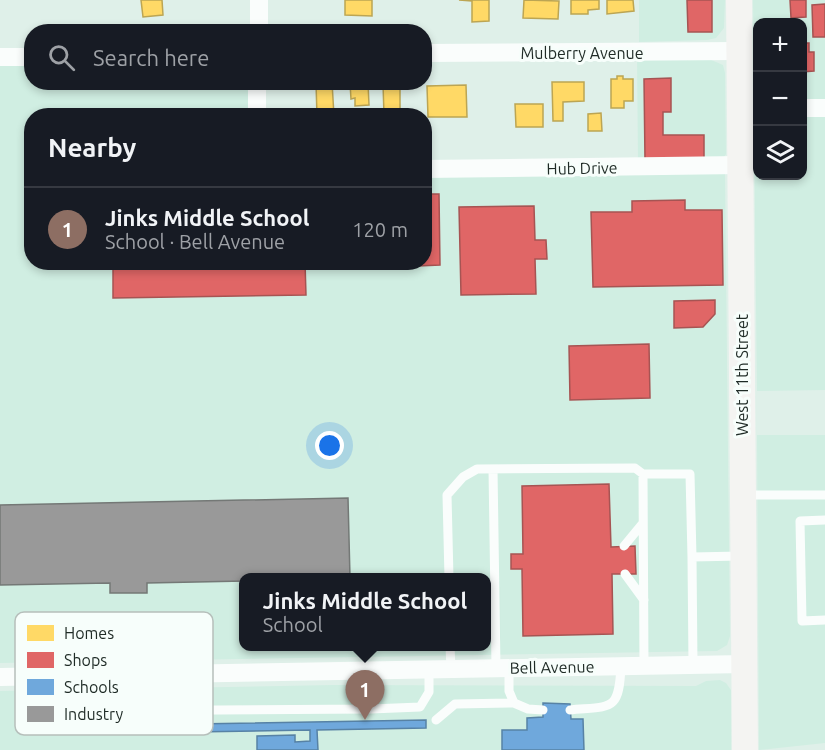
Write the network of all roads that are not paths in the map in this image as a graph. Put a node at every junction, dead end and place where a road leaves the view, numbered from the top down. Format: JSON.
{"nodes":[{"id":1,"x":259,"y":0,"type":"edge"},
{"id":2,"x":739,"y":0,"type":"edge"},
{"id":3,"x":259,"y":24,"type":"edge"},
{"id":4,"x":739,"y":51,"type":"junction"},
{"id":5,"x":432,"y":53,"type":"edge"},
{"id":6,"x":0,"y":57,"type":"edge"},
{"id":7,"x":24,"y":57,"type":"edge"},
{"id":8,"x":257,"y":90,"type":"edge"},
{"id":9,"x":257,"y":108,"type":"edge"},
{"id":10,"x":748,"y":108,"type":"edge"},
{"id":11,"x":807,"y":108,"type":"edge"},
{"id":12,"x":825,"y":108,"type":"edge"},
{"id":13,"x":740,"y":165,"type":"junction"},
{"id":14,"x":432,"y":170,"type":"edge"},
{"id":15,"x":493,"y":469,"type":"junction"},
{"id":16,"x":643,"y":474,"type":"junction"},
{"id":17,"x":742,"y":495,"type":"junction"},
{"id":18,"x":825,"y":495,"type":"edge"},
{"id":19,"x":825,"y":520,"type":"edge"},
{"id":20,"x":643,"y":523,"type":"junction"},
{"id":21,"x":624,"y":546,"type":"dead end"},
{"id":22,"x":743,"y":556,"type":"junction"},
{"id":23,"x":692,"y":557,"type":"junction"},
{"id":24,"x":449,"y":573,"type":"edge"},
{"id":25,"x":625,"y":574,"type":"dead end"},
{"id":26,"x":644,"y":600,"type":"junction"},
{"id":27,"x":825,"y":620,"type":"edge"},
{"id":28,"x":450,"y":651,"type":"edge"},
{"id":29,"x":745,"y":664,"type":"junction"},
{"id":30,"x":693,"y":665,"type":"junction"},
{"id":31,"x":621,"y":666,"type":"junction"},
{"id":32,"x":644,"y":666,"type":"junction"},
{"id":33,"x":503,"y":668,"type":"junction"},
{"id":34,"x":451,"y":669,"type":"junction"},
{"id":35,"x":429,"y":670,"type":"junction"},
{"id":36,"x":213,"y":674,"type":"edge"},
{"id":37,"x":0,"y":677,"type":"edge"},
{"id":38,"x":15,"y":677,"type":"edge"},
{"id":39,"x":514,"y":703,"type":"junction"},
{"id":40,"x":213,"y":710,"type":"edge"},
{"id":41,"x":543,"y":710,"type":"dead end"},
{"id":42,"x":570,"y":710,"type":"dead end"},
{"id":43,"x":436,"y":720,"type":"dead end"},
{"id":44,"x":745,"y":750,"type":"edge"}],
"edges":[{"from":1,"to":3,"type":"street"},
{"from":2,"to":4,"type":"main road","name":"West 11th Street"},
{"from":4,"to":5,"type":"street","name":"Mulberry Avenue"},
{"from":4,"to":10,"type":"main road","name":"West 11th Street"},
{"from":6,"to":7,"type":"street"},
{"from":8,"to":9,"type":"street"},
{"from":10,"to":13,"type":"main road","name":"West 11th Street"},
{"from":11,"to":12,"type":"street"},
{"from":13,"to":14,"type":"street","name":"Hub Drive"},
{"from":13,"to":17,"type":"main road","name":"West 11th Street"},
{"from":15,"to":16,"type":"lane"},
{"from":15,"to":24,"type":"lane"},
{"from":15,"to":33,"type":"lane"},
{"from":16,"to":20,"type":"lane"},
{"from":16,"to":23,"type":"lane"},
{"from":17,"to":18,"type":"lane"},
{"from":17,"to":22,"type":"main road","name":"West 11th Street"},
{"from":19,"to":27,"type":"lane"},
{"from":20,"to":21,"type":"lane"},
{"from":20,"to":26,"type":"lane"},
{"from":22,"to":23,"type":"lane"},
{"from":22,"to":29,"type":"main road","name":"West 11th Street"},
{"from":23,"to":30,"type":"lane"},
{"from":25,"to":26,"type":"lane"},
{"from":26,"to":32,"type":"lane"},
{"from":28,"to":34,"type":"lane"},
{"from":29,"to":30,"type":"street","name":"Bell Avenue"},
{"from":29,"to":44,"type":"main road","name":"West 11th Street"},
{"from":30,"to":32,"type":"street","name":"Bell Avenue"},
{"from":31,"to":32,"type":"street","name":"Bell Avenue"},
{"from":31,"to":33,"type":"street","name":"Bell Avenue"},
{"from":31,"to":42,"type":"lane"},
{"from":33,"to":34,"type":"street","name":"Bell Avenue"},
{"from":33,"to":39,"type":"lane"},
{"from":34,"to":35,"type":"street","name":"Bell Avenue"},
{"from":35,"to":36,"type":"street","name":"Bell Avenue"},
{"from":35,"to":40,"type":"lane"},
{"from":37,"to":38,"type":"street","name":"Bell Avenue"},
{"from":39,"to":41,"type":"lane"},
{"from":39,"to":43,"type":"lane"}]}
